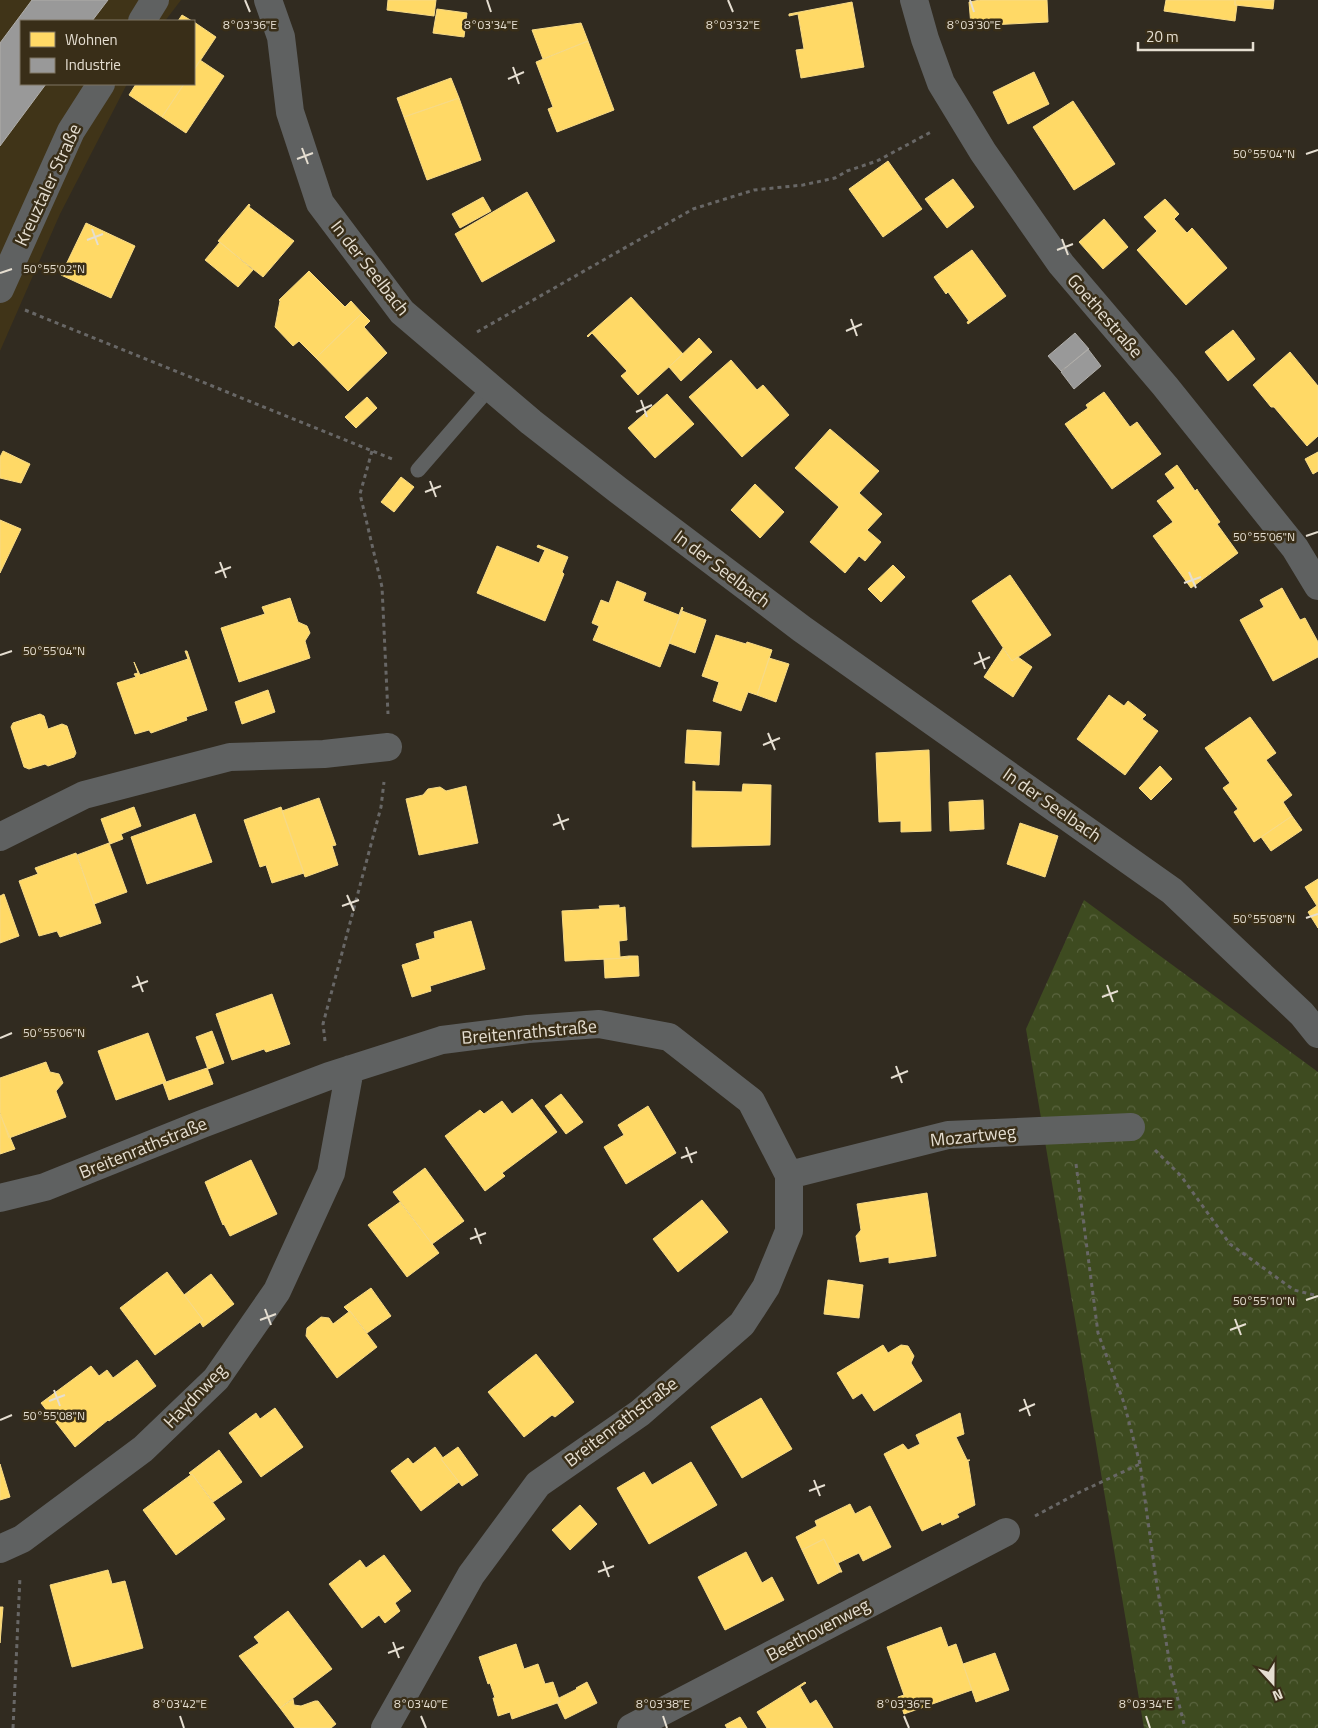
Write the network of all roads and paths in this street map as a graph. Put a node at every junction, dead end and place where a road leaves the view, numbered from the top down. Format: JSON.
{"nodes":[{"id":1,"x":155,"y":0,"type":"edge"},
{"id":2,"x":268,"y":0,"type":"edge"},
{"id":3,"x":914,"y":0,"type":"edge"},
{"id":4,"x":143,"y":20,"type":"edge"},
{"id":5,"x":100,"y":85,"type":"edge"},
{"id":6,"x":906,"y":146,"type":"dead end"},
{"id":7,"x":9,"y":298,"type":"edge"},
{"id":8,"x":446,"y":350,"type":"junction"},
{"id":9,"x":490,"y":387,"type":"junction"},
{"id":10,"x":372,"y":451,"type":"junction"},
{"id":11,"x":418,"y":470,"type":"joint"},
{"id":12,"x":1318,"y":586,"type":"edge"},
{"id":13,"x":388,"y":747,"type":"junction"},
{"id":14,"x":0,"y":837,"type":"edge"},
{"id":15,"x":323,"y":1024,"type":"dead end"},
{"id":16,"x":1318,"y":1034,"type":"edge"},
{"id":17,"x":350,"y":1069,"type":"junction"},
{"id":18,"x":1131,"y":1126,"type":"joint"},
{"id":19,"x":1071,"y":1128,"type":"junction"},
{"id":20,"x":789,"y":1175,"type":"junction"},
{"id":21,"x":0,"y":1198,"type":"edge"},
{"id":22,"x":1318,"y":1296,"type":"edge"},
{"id":23,"x":1140,"y":1464,"type":"junction"},
{"id":24,"x":1006,"y":1532,"type":"joint"},
{"id":25,"x":11,"y":1544,"type":"edge"},
{"id":26,"x":13,"y":1728,"type":"edge"},
{"id":27,"x":385,"y":1728,"type":"edge"},
{"id":28,"x":631,"y":1728,"type":"edge"},
{"id":29,"x":1185,"y":1728,"type":"edge"}],
"edges":[{"from":1,"to":4,"type":"street"},
{"from":2,"to":8,"type":"street","name":"In der Seelbach"},
{"from":3,"to":12,"type":"street","name":"Goethestraße"},
{"from":5,"to":7,"type":"street","name":"Kreuztaler Straße"},
{"from":6,"to":8,"type":"path"},
{"from":7,"to":10,"type":"path"},
{"from":8,"to":9,"type":"street","name":"In der Seelbach"},
{"from":9,"to":11,"type":"lane"},
{"from":9,"to":16,"type":"street","name":"In der Seelbach"},
{"from":10,"to":11,"type":"path"},
{"from":10,"to":13,"type":"path"},
{"from":13,"to":14,"type":"street"},
{"from":13,"to":15,"type":"path"},
{"from":17,"to":20,"type":"street","name":"Breitenrathstraße"},
{"from":17,"to":21,"type":"street","name":"Breitenrathstraße"},
{"from":17,"to":25,"type":"street","name":"Haydnweg"},
{"from":18,"to":19,"type":"street","name":"Mozartweg"},
{"from":18,"to":22,"type":"path"},
{"from":19,"to":20,"type":"street","name":"Mozartweg"},
{"from":19,"to":23,"type":"path"},
{"from":20,"to":27,"type":"street","name":"Breitenrathstraße"},
{"from":23,"to":24,"type":"path"},
{"from":23,"to":29,"type":"path"},
{"from":24,"to":28,"type":"street","name":"Beethovenweg"},
{"from":25,"to":26,"type":"path"}]}
